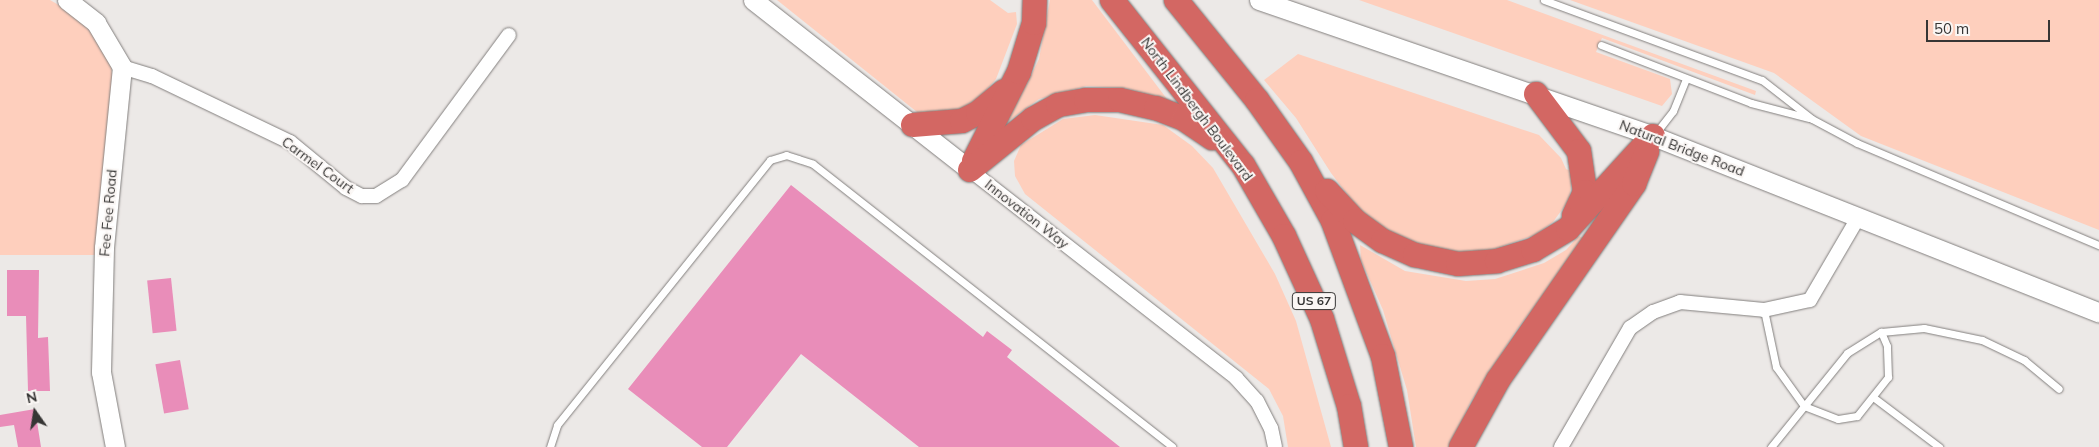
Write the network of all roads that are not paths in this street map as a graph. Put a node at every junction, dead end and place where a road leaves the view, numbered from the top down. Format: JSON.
{"nodes":[{"id":1,"x":67,"y":0,"type":"edge"},
{"id":2,"x":753,"y":0,"type":"edge"},
{"id":3,"x":1035,"y":0,"type":"edge"},
{"id":4,"x":1112,"y":0,"type":"edge"},
{"id":5,"x":1176,"y":0,"type":"edge"},
{"id":6,"x":1259,"y":0,"type":"edge"},
{"id":7,"x":1544,"y":0,"type":"edge"},
{"id":8,"x":509,"y":34,"type":"dead end"},
{"id":9,"x":1601,"y":45,"type":"dead end"},
{"id":10,"x":122,"y":67,"type":"junction"},
{"id":11,"x":1020,"y":72,"type":"junction"},
{"id":12,"x":1686,"y":78,"type":"junction"},
{"id":13,"x":1536,"y":94,"type":"junction"},
{"id":14,"x":1812,"y":119,"type":"junction"},
{"id":15,"x":912,"y":125,"type":"junction"},
{"id":16,"x":1653,"y":136,"type":"junction"},
{"id":17,"x":1301,"y":162,"type":"junction"},
{"id":18,"x":1243,"y":165,"type":"junction"},
{"id":19,"x":970,"y":170,"type":"junction"},
{"id":20,"x":1859,"y":216,"type":"junction"},
{"id":21,"x":1568,"y":229,"type":"junction"},
{"id":22,"x":2099,"y":245,"type":"edge"},
{"id":23,"x":1764,"y":310,"type":"junction"},
{"id":24,"x":2099,"y":312,"type":"edge"},
{"id":25,"x":1881,"y":332,"type":"junction"},
{"id":26,"x":2059,"y":389,"type":"dead end"},
{"id":27,"x":1873,"y":396,"type":"junction"},
{"id":28,"x":1804,"y":406,"type":"junction"},
{"id":29,"x":115,"y":447,"type":"edge"},
{"id":30,"x":550,"y":447,"type":"edge"},
{"id":31,"x":1172,"y":447,"type":"edge"},
{"id":32,"x":1275,"y":447,"type":"edge"},
{"id":33,"x":1356,"y":447,"type":"edge"},
{"id":34,"x":1402,"y":447,"type":"edge"},
{"id":35,"x":1461,"y":447,"type":"edge"},
{"id":36,"x":1561,"y":447,"type":"edge"},
{"id":37,"x":1772,"y":447,"type":"edge"},
{"id":38,"x":1940,"y":447,"type":"edge"}],
"edges":[{"from":1,"to":10,"type":"main road"},
{"from":2,"to":15,"type":"main road","name":"Innovation Way"},
{"from":3,"to":11,"type":"highway"},
{"from":4,"to":18,"type":"highway","name":"North Lindbergh Boulevard","number":"US 67"},
{"from":5,"to":17,"type":"highway"},
{"from":6,"to":13,"type":"main road","name":"Natural Bridge Road"},
{"from":7,"to":14,"type":"lane"},
{"from":8,"to":10,"type":"street","name":"Carmel Court"},
{"from":9,"to":12,"type":"lane"},
{"from":10,"to":29,"type":"main road","name":"Fee Fee Road"},
{"from":11,"to":15,"type":"highway"},
{"from":11,"to":19,"type":"highway"},
{"from":12,"to":14,"type":"lane"},
{"from":12,"to":16,"type":"lane"},
{"from":13,"to":16,"type":"main road","name":"Natural Bridge Road"},
{"from":13,"to":21,"type":"highway"},
{"from":14,"to":22,"type":"lane"},
{"from":15,"to":19,"type":"main road","name":"Innovation Way"},
{"from":16,"to":20,"type":"main road","name":"Natural Bridge Road"},
{"from":16,"to":21,"type":"highway"},
{"from":16,"to":35,"type":"highway"},
{"from":17,"to":21,"type":"highway"},
{"from":17,"to":34,"type":"highway"},
{"from":18,"to":19,"type":"highway"},
{"from":18,"to":33,"type":"highway","name":"North Lindbergh Boulevard","number":"US 67"},
{"from":19,"to":32,"type":"street","name":"Innovation Way"},
{"from":20,"to":23,"type":"street"},
{"from":20,"to":24,"type":"main road","name":"Natural Bridge Road"},
{"from":23,"to":28,"type":"lane"},
{"from":23,"to":36,"type":"street"},
{"from":25,"to":26,"type":"lane"},
{"from":25,"to":27,"type":"lane"},
{"from":25,"to":28,"type":"lane"},
{"from":27,"to":28,"type":"lane"},
{"from":27,"to":38,"type":"lane"},
{"from":28,"to":37,"type":"lane"},
{"from":30,"to":31,"type":"lane"}]}
